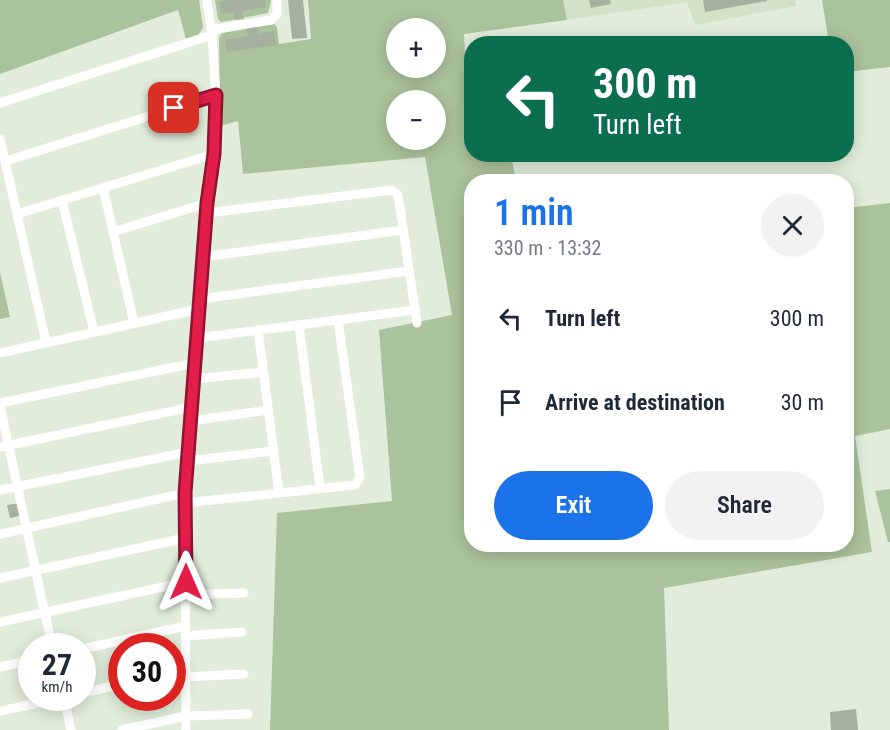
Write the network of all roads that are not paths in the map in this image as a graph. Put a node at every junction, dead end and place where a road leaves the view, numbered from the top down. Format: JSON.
{"nodes":[{"id":1,"x":207,"y":0,"type":"edge"},
{"id":2,"x":277,"y":0,"type":"edge"},
{"id":3,"x":212,"y":33,"type":"junction"},
{"id":4,"x":216,"y":95,"type":"junction"},
{"id":5,"x":0,"y":103,"type":"edge"},
{"id":6,"x":0,"y":139,"type":"edge"},
{"id":7,"x":214,"y":154,"type":"junction"},
{"id":8,"x":6,"y":161,"type":"junction"},
{"id":9,"x":103,"y":187,"type":"junction"},
{"id":10,"x":62,"y":200,"type":"junction"},
{"id":11,"x":207,"y":208,"type":"junction"},
{"id":12,"x":17,"y":214,"type":"junction"},
{"id":13,"x":403,"y":230,"type":"junction"},
{"id":14,"x":113,"y":232,"type":"junction"},
{"id":15,"x":203,"y":257,"type":"junction"},
{"id":16,"x":409,"y":271,"type":"junction"},
{"id":17,"x":200,"y":304,"type":"junction"},
{"id":18,"x":415,"y":310,"type":"junction"},
{"id":19,"x":338,"y":320,"type":"junction"},
{"id":20,"x":134,"y":323,"type":"junction"},
{"id":21,"x":417,"y":323,"type":"dead end"},
{"id":22,"x":299,"y":325,"type":"junction"},
{"id":23,"x":258,"y":330,"type":"junction"},
{"id":24,"x":94,"y":332,"type":"junction"},
{"id":25,"x":197,"y":338,"type":"junction"},
{"id":26,"x":46,"y":342,"type":"junction"},
{"id":27,"x":0,"y":352,"type":"edge"},
{"id":28,"x":195,"y":363,"type":"junction"},
{"id":29,"x":263,"y":372,"type":"junction"},
{"id":30,"x":194,"y":379,"type":"junction"},
{"id":31,"x":0,"y":405,"type":"edge"},
{"id":32,"x":192,"y":407,"type":"junction"},
{"id":33,"x":268,"y":410,"type":"junction"},
{"id":34,"x":191,"y":421,"type":"junction"},
{"id":35,"x":4,"y":446,"type":"edge"},
{"id":36,"x":273,"y":451,"type":"junction"},
{"id":37,"x":188,"y":457,"type":"junction"},
{"id":38,"x":18,"y":487,"type":"junction"},
{"id":39,"x":320,"y":488,"type":"junction"},
{"id":40,"x":0,"y":490,"type":"edge"},
{"id":41,"x":279,"y":493,"type":"junction"},
{"id":42,"x":185,"y":498,"type":"junction"},
{"id":43,"x":26,"y":528,"type":"junction"},
{"id":44,"x":0,"y":534,"type":"edge"},
{"id":45,"x":185,"y":538,"type":"junction"},
{"id":46,"x":36,"y":570,"type":"junction"},
{"id":47,"x":0,"y":578,"type":"edge"},
{"id":48,"x":186,"y":582,"type":"junction"},
{"id":49,"x":244,"y":593,"type":"dead end"},
{"id":50,"x":186,"y":595,"type":"junction"},
{"id":51,"x":45,"y":612,"type":"junction"},
{"id":52,"x":0,"y":622,"type":"edge"},
{"id":53,"x":186,"y":631,"type":"junction"},
{"id":54,"x":242,"y":632,"type":"dead end"},
{"id":55,"x":49,"y":633,"type":"edge"},
{"id":56,"x":96,"y":647,"type":"edge"},
{"id":57,"x":18,"y":663,"type":"edge"},
{"id":58,"x":0,"y":667,"type":"edge"},
{"id":59,"x":186,"y":674,"type":"edge"},
{"id":60,"x":244,"y":674,"type":"dead end"},
{"id":61,"x":18,"y":707,"type":"edge"},
{"id":62,"x":0,"y":711,"type":"edge"},
{"id":63,"x":66,"y":711,"type":"edge"},
{"id":64,"x":186,"y":711,"type":"edge"},
{"id":65,"x":248,"y":714,"type":"dead end"},
{"id":66,"x":186,"y":716,"type":"junction"},
{"id":67,"x":71,"y":730,"type":"edge"},
{"id":68,"x":122,"y":730,"type":"edge"},
{"id":69,"x":186,"y":730,"type":"edge"}],
"edges":[{"from":1,"to":3,"type":"street"},
{"from":2,"to":3,"type":"street"},
{"from":3,"to":4,"type":"street"},
{"from":3,"to":5,"type":"street"},
{"from":4,"to":7,"type":"street"},
{"from":4,"to":8,"type":"street"},
{"from":6,"to":8,"type":"street"},
{"from":7,"to":9,"type":"street"},
{"from":7,"to":11,"type":"street"},
{"from":8,"to":12,"type":"street"},
{"from":9,"to":10,"type":"street"},
{"from":9,"to":14,"type":"street"},
{"from":10,"to":12,"type":"street"},
{"from":10,"to":24,"type":"street"},
{"from":11,"to":13,"type":"street"},
{"from":11,"to":14,"type":"street"},
{"from":11,"to":15,"type":"street"},
{"from":12,"to":26,"type":"street"},
{"from":13,"to":15,"type":"street"},
{"from":13,"to":16,"type":"street"},
{"from":14,"to":20,"type":"street"},
{"from":15,"to":17,"type":"street"},
{"from":16,"to":17,"type":"street"},
{"from":16,"to":18,"type":"street"},
{"from":17,"to":20,"type":"street"},
{"from":17,"to":25,"type":"street"},
{"from":18,"to":19,"type":"street"},
{"from":18,"to":21,"type":"street"},
{"from":19,"to":22,"type":"street"},
{"from":19,"to":39,"type":"street"},
{"from":20,"to":24,"type":"street"},
{"from":22,"to":23,"type":"street"},
{"from":22,"to":39,"type":"street"},
{"from":23,"to":25,"type":"street"},
{"from":23,"to":29,"type":"street"},
{"from":24,"to":26,"type":"street"},
{"from":25,"to":28,"type":"street"},
{"from":26,"to":27,"type":"street"},
{"from":28,"to":30,"type":"street"},
{"from":28,"to":31,"type":"street"},
{"from":29,"to":30,"type":"street"},
{"from":29,"to":33,"type":"street"},
{"from":30,"to":32,"type":"street"},
{"from":31,"to":35,"type":"street"},
{"from":32,"to":34,"type":"street"},
{"from":32,"to":35,"type":"street"},
{"from":33,"to":34,"type":"street"},
{"from":33,"to":36,"type":"street"},
{"from":34,"to":37,"type":"street"},
{"from":35,"to":38,"type":"street"},
{"from":36,"to":37,"type":"street"},
{"from":36,"to":41,"type":"street"},
{"from":37,"to":38,"type":"street"},
{"from":37,"to":42,"type":"street"},
{"from":38,"to":40,"type":"street"},
{"from":38,"to":43,"type":"street"},
{"from":39,"to":41,"type":"street"},
{"from":41,"to":42,"type":"street"},
{"from":42,"to":43,"type":"street"},
{"from":42,"to":45,"type":"street"},
{"from":43,"to":44,"type":"street"},
{"from":43,"to":46,"type":"street"},
{"from":45,"to":46,"type":"street"},
{"from":45,"to":48,"type":"street"},
{"from":46,"to":47,"type":"street"},
{"from":46,"to":51,"type":"street"},
{"from":48,"to":50,"type":"street"},
{"from":48,"to":51,"type":"street"},
{"from":49,"to":50,"type":"street"},
{"from":50,"to":53,"type":"street"},
{"from":51,"to":52,"type":"street"},
{"from":51,"to":55,"type":"street"},
{"from":53,"to":54,"type":"street"},
{"from":53,"to":56,"type":"street"},
{"from":57,"to":58,"type":"street"},
{"from":59,"to":60,"type":"street"},
{"from":61,"to":62,"type":"street"},
{"from":63,"to":67,"type":"street"},
{"from":64,"to":66,"type":"street"},
{"from":65,"to":66,"type":"street"},
{"from":66,"to":68,"type":"street"},
{"from":66,"to":69,"type":"street"}]}
